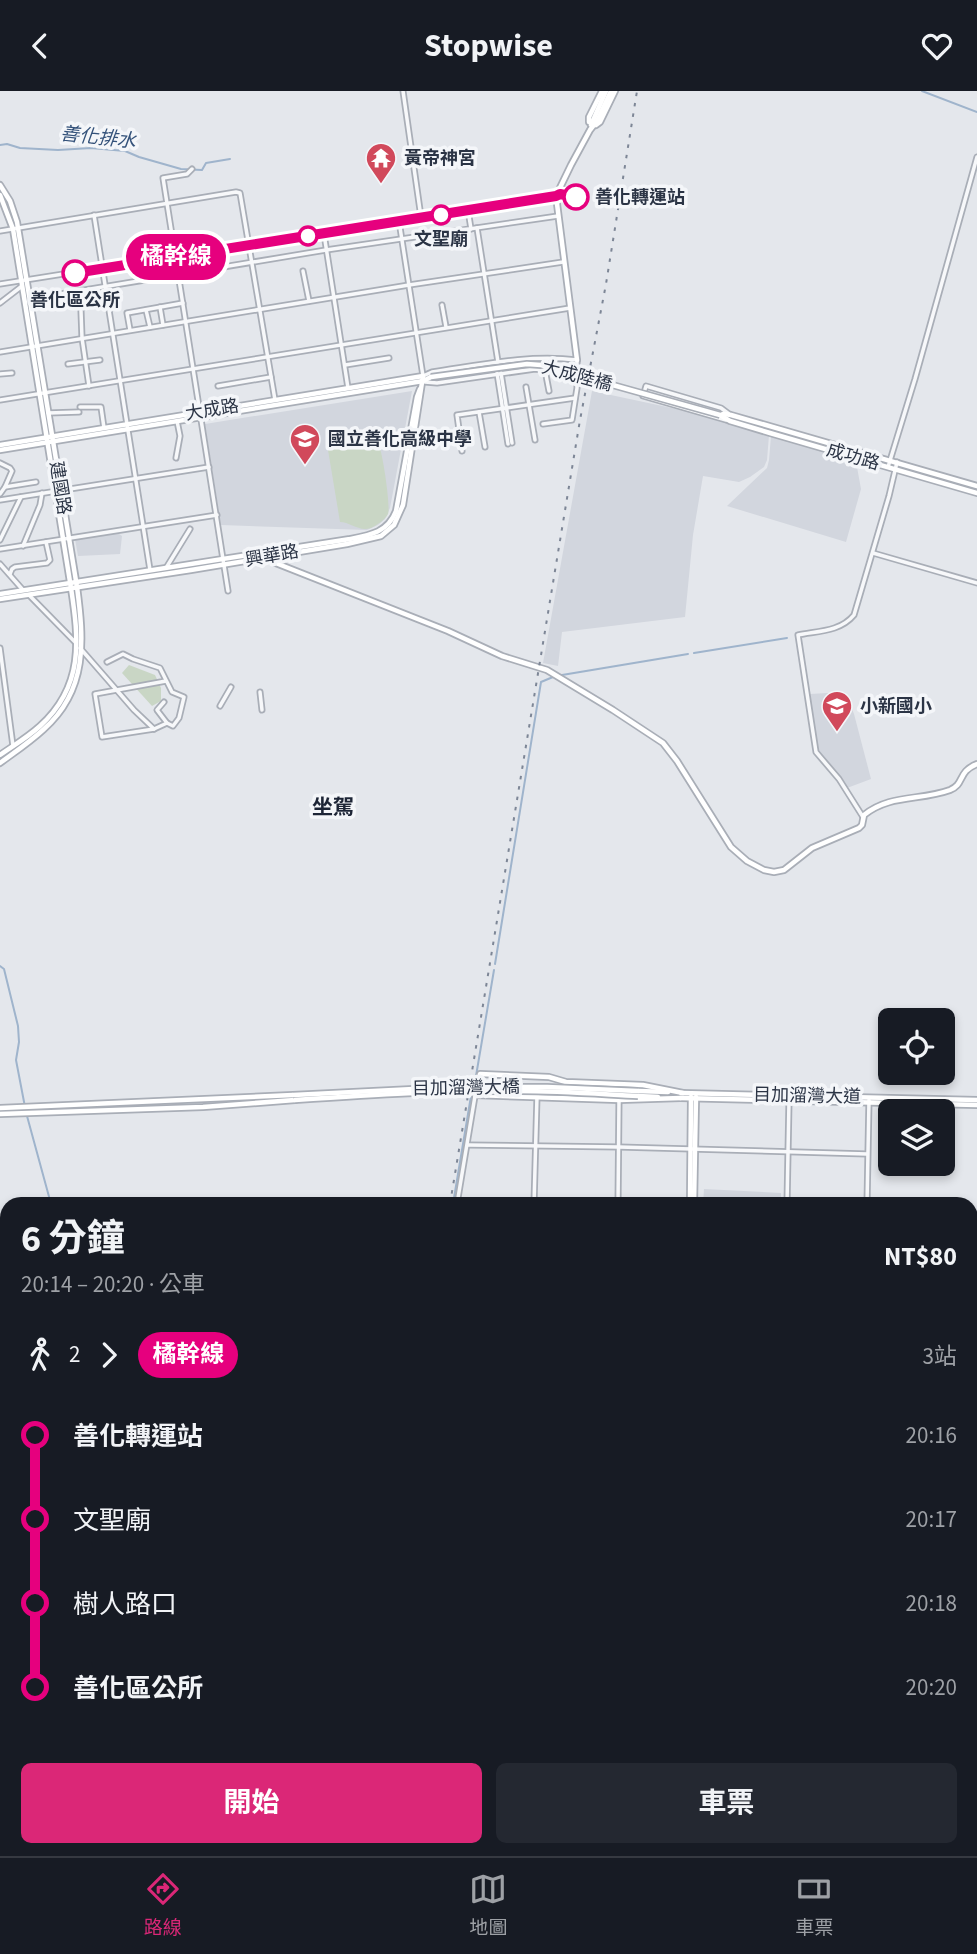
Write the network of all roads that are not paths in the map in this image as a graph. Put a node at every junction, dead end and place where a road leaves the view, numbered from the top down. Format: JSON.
{"nodes":[{"id":1,"x":403,"y":91,"type":"edge"},
{"id":2,"x":609,"y":91,"type":"edge"},
{"id":3,"x":590,"y":130,"type":"junction"},
{"id":4,"x":977,"y":157,"type":"edge"},
{"id":5,"x":192,"y":169,"type":"dead end"},
{"id":6,"x":0,"y":185,"type":"edge"},
{"id":7,"x":0,"y":195,"type":"edge"},
{"id":8,"x":556,"y":196,"type":"junction"},
{"id":9,"x":167,"y":204,"type":"junction"},
{"id":10,"x":468,"y":210,"type":"junction"},
{"id":11,"x":94,"y":215,"type":"junction"},
{"id":12,"x":558,"y":216,"type":"junction"},
{"id":13,"x":421,"y":218,"type":"junction"},
{"id":14,"x":399,"y":221,"type":"junction"},
{"id":15,"x":15,"y":229,"type":"junction"},
{"id":16,"x":474,"y":229,"type":"junction"},
{"id":17,"x":0,"y":231,"type":"edge"},
{"id":18,"x":324,"y":233,"type":"junction"},
{"id":19,"x":402,"y":239,"type":"junction"},
{"id":20,"x":250,"y":245,"type":"junction"},
{"id":21,"x":327,"y":250,"type":"junction"},
{"id":22,"x":176,"y":257,"type":"junction"},
{"id":23,"x":252,"y":262,"type":"junction"},
{"id":24,"x":563,"y":262,"type":"junction"},
{"id":25,"x":102,"y":269,"type":"junction"},
{"id":26,"x":303,"y":271,"type":"dead end"},
{"id":27,"x":484,"y":273,"type":"junction"},
{"id":28,"x":178,"y":274,"type":"junction"},
{"id":29,"x":24,"y":283,"type":"junction"},
{"id":30,"x":0,"y":284,"type":"edge"},
{"id":31,"x":409,"y":285,"type":"junction"},
{"id":32,"x":105,"y":287,"type":"junction"},
{"id":33,"x":334,"y":297,"type":"junction"},
{"id":34,"x":30,"y":299,"type":"junction"},
{"id":35,"x":309,"y":301,"type":"junction"},
{"id":36,"x":0,"y":303,"type":"edge"},
{"id":37,"x":183,"y":303,"type":"junction"},
{"id":38,"x":442,"y":305,"type":"dead end"},
{"id":39,"x":160,"y":307,"type":"junction"},
{"id":40,"x":570,"y":308,"type":"junction"},
{"id":41,"x":260,"y":309,"type":"junction"},
{"id":42,"x":146,"y":310,"type":"junction"},
{"id":43,"x":81,"y":311,"type":"dead end"},
{"id":44,"x":186,"y":321,"type":"junction"},
{"id":45,"x":491,"y":321,"type":"junction"},
{"id":46,"x":163,"y":325,"type":"junction"},
{"id":47,"x":150,"y":327,"type":"junction"},
{"id":48,"x":446,"y":328,"type":"junction"},
{"id":49,"x":130,"y":330,"type":"junction"},
{"id":50,"x":113,"y":333,"type":"junction"},
{"id":51,"x":416,"y":333,"type":"junction"},
{"id":52,"x":82,"y":338,"type":"junction"},
{"id":53,"x":341,"y":345,"type":"junction"},
{"id":54,"x":34,"y":346,"type":"junction"},
{"id":55,"x":0,"y":352,"type":"edge"},
{"id":56,"x":268,"y":357,"type":"junction"},
{"id":57,"x":389,"y":358,"type":"dead end"},
{"id":58,"x":100,"y":360,"type":"dead end"},
{"id":59,"x":577,"y":360,"type":"junction"},
{"id":60,"x":85,"y":362,"type":"junction"},
{"id":61,"x":498,"y":362,"type":"junction"},
{"id":62,"x":68,"y":364,"type":"dead end"},
{"id":63,"x":345,"y":365,"type":"junction"},
{"id":64,"x":194,"y":369,"type":"junction"},
{"id":65,"x":545,"y":370,"type":"junction"},
{"id":66,"x":12,"y":373,"type":"dead end"},
{"id":67,"x":499,"y":373,"type":"junction"},
{"id":68,"x":0,"y":374,"type":"edge"},
{"id":69,"x":271,"y":377,"type":"junction"},
{"id":70,"x":431,"y":377,"type":"joint"},
{"id":71,"x":423,"y":379,"type":"junction"},
{"id":72,"x":577,"y":380,"type":"junction"},
{"id":73,"x":120,"y":381,"type":"junction"},
{"id":74,"x":89,"y":386,"type":"junction"},
{"id":75,"x":218,"y":386,"type":"dead end"},
{"id":76,"x":526,"y":387,"type":"dead end"},
{"id":77,"x":349,"y":391,"type":"junction"},
{"id":78,"x":549,"y":391,"type":"dead end"},
{"id":79,"x":42,"y":393,"type":"junction"},
{"id":80,"x":575,"y":398,"type":"junction"},
{"id":81,"x":0,"y":400,"type":"edge"},
{"id":82,"x":275,"y":402,"type":"junction"},
{"id":83,"x":529,"y":403,"type":"junction"},
{"id":84,"x":504,"y":407,"type":"junction"},
{"id":85,"x":479,"y":412,"type":"junction"},
{"id":86,"x":48,"y":414,"type":"junction"},
{"id":87,"x":201,"y":414,"type":"junction"},
{"id":88,"x":720,"y":415,"type":"joint"},
{"id":89,"x":731,"y":418,"type":"junction"},
{"id":90,"x":177,"y":421,"type":"junction"},
{"id":91,"x":543,"y":424,"type":"dead end"},
{"id":92,"x":127,"y":426,"type":"junction"},
{"id":93,"x":104,"y":428,"type":"junction"},
{"id":94,"x":49,"y":440,"type":"junction"},
{"id":95,"x":535,"y":440,"type":"dead end"},
{"id":96,"x":510,"y":444,"type":"dead end"},
{"id":97,"x":485,"y":447,"type":"dead end"},
{"id":98,"x":0,"y":448,"type":"edge"},
{"id":99,"x":462,"y":451,"type":"dead end"},
{"id":100,"x":176,"y":458,"type":"dead end"},
{"id":101,"x":890,"y":460,"type":"junction"},
{"id":102,"x":897,"y":462,"type":"junction"},
{"id":103,"x":0,"y":463,"type":"edge"},
{"id":104,"x":209,"y":467,"type":"junction"},
{"id":105,"x":888,"y":467,"type":"junction"},
{"id":106,"x":895,"y":469,"type":"junction"},
{"id":107,"x":136,"y":479,"type":"junction"},
{"id":108,"x":36,"y":482,"type":"dead end"},
{"id":109,"x":977,"y":486,"type":"edge"},
{"id":110,"x":5,"y":487,"type":"junction"},
{"id":111,"x":57,"y":491,"type":"junction"},
{"id":112,"x":977,"y":492,"type":"edge"},
{"id":113,"x":41,"y":493,"type":"junction"},
{"id":114,"x":0,"y":494,"type":"edge"},
{"id":115,"x":21,"y":496,"type":"junction"},
{"id":116,"x":0,"y":500,"type":"edge"},
{"id":117,"x":217,"y":515,"type":"junction"},
{"id":118,"x":143,"y":526,"type":"junction"},
{"id":119,"x":191,"y":529,"type":"dead end"},
{"id":120,"x":66,"y":539,"type":"junction"},
{"id":121,"x":0,"y":540,"type":"edge"},
{"id":122,"x":46,"y":542,"type":"junction"},
{"id":123,"x":23,"y":545,"type":"junction"},
{"id":124,"x":0,"y":549,"type":"edge"},
{"id":125,"x":873,"y":553,"type":"junction"},
{"id":126,"x":263,"y":558,"type":"junction"},
{"id":127,"x":224,"y":561,"type":"junction"},
{"id":128,"x":0,"y":564,"type":"edge"},
{"id":129,"x":166,"y":568,"type":"junction"},
{"id":130,"x":151,"y":573,"type":"junction"},
{"id":131,"x":10,"y":575,"type":"junction"},
{"id":132,"x":977,"y":583,"type":"edge"},
{"id":133,"x":74,"y":585,"type":"junction"},
{"id":134,"x":228,"y":591,"type":"dead end"},
{"id":135,"x":26,"y":592,"type":"junction"},
{"id":136,"x":0,"y":597,"type":"edge"},
{"id":137,"x":78,"y":644,"type":"junction"},
{"id":138,"x":0,"y":649,"type":"edge"},
{"id":139,"x":82,"y":650,"type":"junction"},
{"id":140,"x":107,"y":662,"type":"dead end"},
{"id":141,"x":166,"y":681,"type":"junction"},
{"id":142,"x":231,"y":687,"type":"dead end"},
{"id":143,"x":118,"y":689,"type":"junction"},
{"id":144,"x":260,"y":692,"type":"dead end"},
{"id":145,"x":164,"y":702,"type":"dead end"},
{"id":146,"x":220,"y":706,"type":"dead end"},
{"id":147,"x":262,"y":710,"type":"dead end"},
{"id":148,"x":167,"y":723,"type":"junction"},
{"id":149,"x":154,"y":729,"type":"junction"},
{"id":150,"x":15,"y":748,"type":"junction"},
{"id":151,"x":0,"y":755,"type":"edge"},
{"id":152,"x":0,"y":763,"type":"edge"},
{"id":153,"x":977,"y":764,"type":"edge"},
{"id":154,"x":863,"y":817,"type":"junction"},
{"id":155,"x":638,"y":1093,"type":"joint"},
{"id":156,"x":475,"y":1095,"type":"junction"},
{"id":157,"x":682,"y":1095,"type":"junction"},
{"id":158,"x":537,"y":1096,"type":"junction"},
{"id":159,"x":694,"y":1096,"type":"junction"},
{"id":160,"x":619,"y":1100,"type":"junction"},
{"id":161,"x":869,"y":1100,"type":"junction"},
{"id":162,"x":977,"y":1100,"type":"edge"},
{"id":163,"x":789,"y":1101,"type":"junction"},
{"id":164,"x":977,"y":1105,"type":"edge"},
{"id":165,"x":0,"y":1108,"type":"edge"},
{"id":166,"x":27,"y":1110,"type":"junction"},
{"id":167,"x":0,"y":1114,"type":"edge"},
{"id":168,"x":468,"y":1145,"type":"junction"},
{"id":169,"x":536,"y":1146,"type":"junction"},
{"id":170,"x":619,"y":1147,"type":"junction"},
{"id":171,"x":693,"y":1150,"type":"junction"},
{"id":172,"x":789,"y":1153,"type":"junction"},
{"id":173,"x":867,"y":1154,"type":"junction"},
{"id":174,"x":458,"y":1197,"type":"edge"},
{"id":175,"x":534,"y":1197,"type":"edge"},
{"id":176,"x":618,"y":1197,"type":"edge"},
{"id":177,"x":692,"y":1197,"type":"edge"},
{"id":178,"x":787,"y":1197,"type":"edge"},
{"id":179,"x":867,"y":1197,"type":"edge"}],
"edges":[{"from":1,"to":13,"type":"street"},
{"from":2,"to":3,"type":"street"},
{"from":2,"to":3,"type":"street"},
{"from":2,"to":3,"type":"street"},
{"from":3,"to":8,"type":"street"},
{"from":4,"to":101,"type":"street"},
{"from":5,"to":9,"type":"street"},
{"from":6,"to":15,"type":"street","name":"建國路"},
{"from":7,"to":15,"type":"street","name":"建國路"},
{"from":8,"to":10,"type":"street"},
{"from":8,"to":12,"type":"street"},
{"from":9,"to":11,"type":"street"},
{"from":9,"to":20,"type":"street"},
{"from":9,"to":22,"type":"street"},
{"from":10,"to":13,"type":"street"},
{"from":10,"to":16,"type":"street"},
{"from":11,"to":15,"type":"street"},
{"from":11,"to":25,"type":"street"},
{"from":12,"to":16,"type":"street"},
{"from":12,"to":24,"type":"street"},
{"from":13,"to":14,"type":"street"},
{"from":14,"to":18,"type":"street"},
{"from":14,"to":19,"type":"street"},
{"from":15,"to":17,"type":"street"},
{"from":15,"to":29,"type":"street","name":"建國路"},
{"from":16,"to":19,"type":"street"},
{"from":16,"to":27,"type":"street"},
{"from":18,"to":20,"type":"street"},
{"from":18,"to":21,"type":"street"},
{"from":19,"to":21,"type":"street"},
{"from":19,"to":31,"type":"street"},
{"from":20,"to":22,"type":"street"},
{"from":20,"to":23,"type":"street"},
{"from":21,"to":23,"type":"street"},
{"from":21,"to":33,"type":"street"},
{"from":22,"to":25,"type":"street"},
{"from":22,"to":28,"type":"street"},
{"from":23,"to":28,"type":"street"},
{"from":23,"to":41,"type":"street"},
{"from":24,"to":27,"type":"street"},
{"from":24,"to":40,"type":"street"},
{"from":25,"to":29,"type":"street"},
{"from":25,"to":32,"type":"street"},
{"from":26,"to":35,"type":"street"},
{"from":27,"to":31,"type":"street"},
{"from":27,"to":45,"type":"street"},
{"from":28,"to":32,"type":"street"},
{"from":28,"to":37,"type":"street"},
{"from":29,"to":30,"type":"street"},
{"from":29,"to":34,"type":"street","name":"建國路"},
{"from":29,"to":36,"type":"street"},
{"from":29,"to":54,"type":"street","name":"建國路"},
{"from":31,"to":33,"type":"street"},
{"from":31,"to":51,"type":"street"},
{"from":32,"to":34,"type":"street"},
{"from":32,"to":50,"type":"street"},
{"from":33,"to":35,"type":"street"},
{"from":33,"to":53,"type":"street"},
{"from":34,"to":54,"type":"street","name":"建國路"},
{"from":35,"to":41,"type":"street"},
{"from":37,"to":39,"type":"street"},
{"from":37,"to":44,"type":"street"},
{"from":38,"to":48,"type":"street"},
{"from":39,"to":42,"type":"street"},
{"from":39,"to":46,"type":"street"},
{"from":40,"to":45,"type":"street"},
{"from":40,"to":59,"type":"street"},
{"from":41,"to":44,"type":"street"},
{"from":41,"to":56,"type":"street"},
{"from":42,"to":47,"type":"street"},
{"from":42,"to":49,"type":"street"},
{"from":43,"to":52,"type":"street"},
{"from":44,"to":46,"type":"street"},
{"from":44,"to":64,"type":"street"},
{"from":45,"to":48,"type":"street"},
{"from":45,"to":61,"type":"street"},
{"from":46,"to":47,"type":"street"},
{"from":47,"to":49,"type":"street"},
{"from":48,"to":51,"type":"street"},
{"from":49,"to":50,"type":"street"},
{"from":50,"to":52,"type":"street"},
{"from":50,"to":73,"type":"street"},
{"from":51,"to":53,"type":"street"},
{"from":51,"to":71,"type":"street"},
{"from":52,"to":54,"type":"street"},
{"from":52,"to":60,"type":"street"},
{"from":53,"to":56,"type":"street"},
{"from":53,"to":63,"type":"street"},
{"from":54,"to":55,"type":"street"},
{"from":54,"to":79,"type":"street","name":"建國路"},
{"from":56,"to":64,"type":"street"},
{"from":56,"to":69,"type":"street"},
{"from":57,"to":63,"type":"street"},
{"from":58,"to":60,"type":"street"},
{"from":59,"to":61,"type":"street","name":"大成路"},
{"from":59,"to":72,"type":"street"},
{"from":60,"to":62,"type":"street"},
{"from":60,"to":74,"type":"street"},
{"from":61,"to":71,"type":"street","name":"大成路"},
{"from":63,"to":77,"type":"street"},
{"from":64,"to":73,"type":"street"},
{"from":64,"to":87,"type":"street"},
{"from":65,"to":67,"type":"street","name":"大成路"},
{"from":65,"to":72,"type":"street","name":"大成路"},
{"from":65,"to":78,"type":"street"},
{"from":66,"to":68,"type":"street"},
{"from":67,"to":71,"type":"street","name":"大成路"},
{"from":67,"to":84,"type":"street"},
{"from":69,"to":75,"type":"street"},
{"from":69,"to":82,"type":"street"},
{"from":70,"to":71,"type":"street","name":"大成路"},
{"from":70,"to":88,"type":"street","name":"大成陸橋","bridge":true},
{"from":71,"to":77,"type":"street","name":"大成路"},
{"from":71,"to":126,"type":"street","name":"興華路"},
{"from":71,"to":127,"type":"street","name":"興華路"},
{"from":72,"to":80,"type":"street"},
{"from":73,"to":74,"type":"street"},
{"from":73,"to":92,"type":"street"},
{"from":74,"to":79,"type":"street"},
{"from":76,"to":83,"type":"street"},
{"from":77,"to":82,"type":"street","name":"大成路"},
{"from":79,"to":81,"type":"street"},
{"from":79,"to":86,"type":"street","name":"建國路"},
{"from":79,"to":94,"type":"street","name":"建國路"},
{"from":80,"to":83,"type":"street"},
{"from":80,"to":91,"type":"street"},
{"from":82,"to":87,"type":"street","name":"大成路"},
{"from":83,"to":84,"type":"street"},
{"from":83,"to":95,"type":"street"},
{"from":84,"to":85,"type":"street"},
{"from":84,"to":96,"type":"street"},
{"from":85,"to":97,"type":"street"},
{"from":85,"to":99,"type":"street"},
{"from":86,"to":93,"type":"street"},
{"from":86,"to":94,"type":"street","name":"建國路"},
{"from":87,"to":90,"type":"street","name":"大成路"},
{"from":87,"to":92,"type":"street","name":"大成路"},
{"from":87,"to":104,"type":"street"},
{"from":88,"to":89,"type":"street","name":"成功路"},
{"from":89,"to":89,"type":"street","name":"成功路"},
{"from":89,"to":101,"type":"street","name":"成功路"},
{"from":89,"to":105,"type":"street","name":"成功路"},
{"from":90,"to":92,"type":"street","name":"大成路"},
{"from":90,"to":100,"type":"street"},
{"from":92,"to":93,"type":"street","name":"大成路"},
{"from":92,"to":94,"type":"street","name":"大成路"},
{"from":92,"to":107,"type":"street"},
{"from":93,"to":94,"type":"street","name":"大成路"},
{"from":94,"to":98,"type":"street","name":"大成路"},
{"from":94,"to":111,"type":"street","name":"建國路"},
{"from":101,"to":102,"type":"street","name":"成功路"},
{"from":101,"to":105,"type":"street"},
{"from":102,"to":106,"type":"street"},
{"from":102,"to":109,"type":"street","name":"成功路"},
{"from":103,"to":110,"type":"street"},
{"from":104,"to":107,"type":"street"},
{"from":104,"to":117,"type":"street"},
{"from":105,"to":106,"type":"street","name":"成功路"},
{"from":106,"to":112,"type":"street","name":"成功路"},
{"from":106,"to":125,"type":"street"},
{"from":107,"to":111,"type":"street"},
{"from":107,"to":118,"type":"street"},
{"from":108,"to":110,"type":"street"},
{"from":110,"to":114,"type":"street"},
{"from":111,"to":113,"type":"street"},
{"from":111,"to":120,"type":"street","name":"建國路"},
{"from":113,"to":115,"type":"street"},
{"from":113,"to":123,"type":"street"},
{"from":115,"to":116,"type":"street"},
{"from":115,"to":121,"type":"street"},
{"from":117,"to":118,"type":"street"},
{"from":117,"to":127,"type":"street"},
{"from":118,"to":120,"type":"street"},
{"from":118,"to":130,"type":"street"},
{"from":119,"to":129,"type":"street"},
{"from":120,"to":122,"type":"street"},
{"from":120,"to":133,"type":"street","name":"建國路"},
{"from":122,"to":123,"type":"street"},
{"from":122,"to":131,"type":"street"},
{"from":123,"to":124,"type":"street"},
{"from":125,"to":132,"type":"street"},
{"from":125,"to":154,"type":"street"},
{"from":126,"to":127,"type":"street","name":"興華路"},
{"from":126,"to":154,"type":"street"},
{"from":127,"to":129,"type":"street","name":"興華路"},
{"from":127,"to":130,"type":"street","name":"興華路"},
{"from":127,"to":134,"type":"street"},
{"from":128,"to":131,"type":"street"},
{"from":129,"to":130,"type":"street","name":"興華路"},
{"from":130,"to":133,"type":"street","name":"興華路"},
{"from":131,"to":135,"type":"street"},
{"from":133,"to":135,"type":"street","name":"興華路"},
{"from":133,"to":137,"type":"street","name":"建國路"},
{"from":133,"to":139,"type":"street","name":"建國路"},
{"from":135,"to":136,"type":"street","name":"興華路"},
{"from":135,"to":137,"type":"street"},
{"from":137,"to":139,"type":"street"},
{"from":137,"to":150,"type":"street","name":"建國路"},
{"from":138,"to":150,"type":"street"},
{"from":139,"to":143,"type":"street"},
{"from":139,"to":150,"type":"street","name":"建國路"},
{"from":140,"to":141,"type":"street"},
{"from":141,"to":143,"type":"street"},
{"from":141,"to":148,"type":"street"},
{"from":142,"to":146,"type":"street"},
{"from":143,"to":149,"type":"street"},
{"from":143,"to":149,"type":"street"},
{"from":144,"to":147,"type":"street"},
{"from":145,"to":148,"type":"street"},
{"from":148,"to":149,"type":"street"},
{"from":150,"to":151,"type":"street","name":"建國路"},
{"from":150,"to":152,"type":"street","name":"建國路"},
{"from":153,"to":154,"type":"street"},
{"from":155,"to":157,"type":"street","name":"目加溜灣大道"},
{"from":155,"to":166,"type":"street","name":"目加溜灣大橋","bridge":true},
{"from":156,"to":157,"type":"street"},
{"from":156,"to":158,"type":"street"},
{"from":156,"to":168,"type":"street"},
{"from":157,"to":159,"type":"street","name":"目加溜灣大道"},
{"from":157,"to":160,"type":"street"},
{"from":158,"to":160,"type":"street"},
{"from":158,"to":169,"type":"street"},
{"from":159,"to":161,"type":"street","name":"目加溜灣大道"},
{"from":159,"to":163,"type":"street","name":"目加溜灣大道"},
{"from":159,"to":171,"type":"street"},
{"from":160,"to":170,"type":"street"},
{"from":161,"to":162,"type":"street","name":"目加溜灣大道"},
{"from":161,"to":163,"type":"street","name":"目加溜灣大道"},
{"from":161,"to":164,"type":"street","name":"目加溜灣大道"},
{"from":161,"to":173,"type":"street"},
{"from":163,"to":172,"type":"street"},
{"from":165,"to":166,"type":"street"},
{"from":166,"to":167,"type":"street"},
{"from":168,"to":169,"type":"street"},
{"from":168,"to":174,"type":"street"},
{"from":169,"to":170,"type":"street"},
{"from":169,"to":175,"type":"street"},
{"from":170,"to":171,"type":"street"},
{"from":170,"to":176,"type":"street"},
{"from":171,"to":172,"type":"street"},
{"from":171,"to":177,"type":"street"},
{"from":172,"to":173,"type":"street"},
{"from":172,"to":178,"type":"street"},
{"from":173,"to":179,"type":"street"}]}
